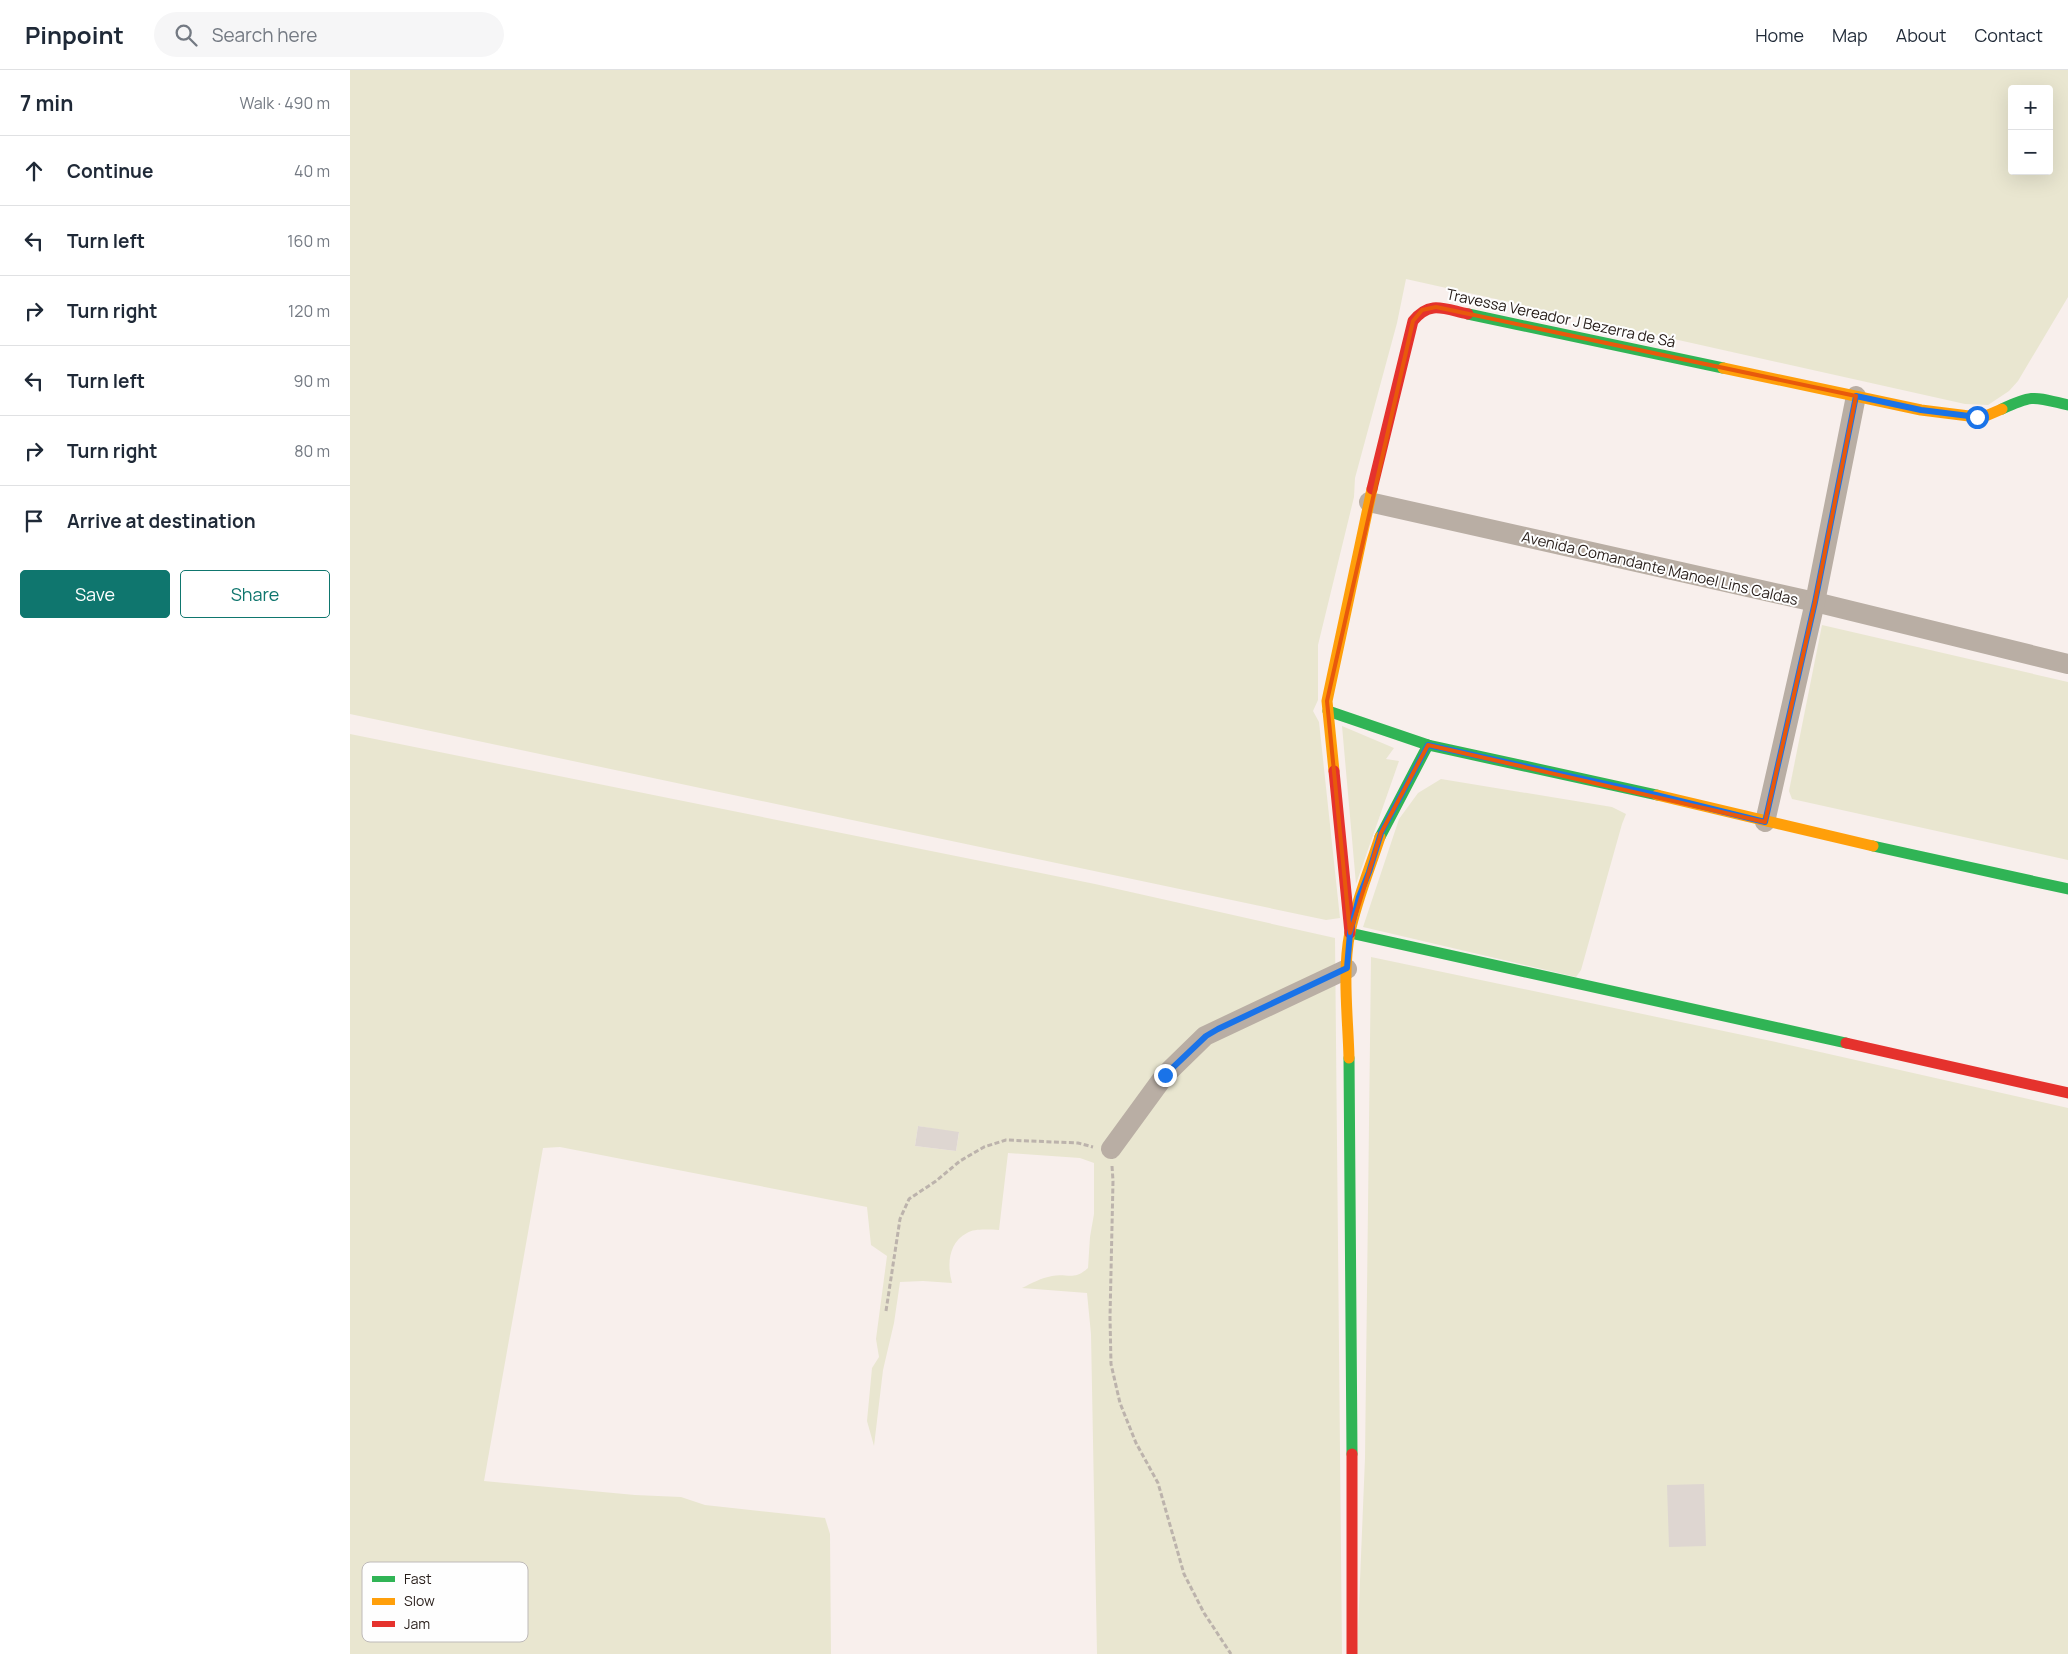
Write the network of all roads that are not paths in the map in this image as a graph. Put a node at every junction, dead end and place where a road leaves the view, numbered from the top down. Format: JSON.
{"nodes":[{"id":1,"x":1856,"y":396,"type":"junction"},
{"id":2,"x":2068,"y":405,"type":"edge"},
{"id":3,"x":1369,"y":502,"type":"junction"},
{"id":4,"x":1815,"y":602,"type":"junction"},
{"id":5,"x":2068,"y":664,"type":"edge"},
{"id":6,"x":1328,"y":712,"type":"junction"},
{"id":7,"x":1428,"y":745,"type":"junction"},
{"id":8,"x":1765,"y":822,"type":"junction"},
{"id":9,"x":2068,"y":890,"type":"edge"},
{"id":10,"x":1350,"y":933,"type":"junction"},
{"id":11,"x":1347,"y":968,"type":"junction"},
{"id":12,"x":2068,"y":1093,"type":"edge"},
{"id":13,"x":1107,"y":1153,"type":"road end"},
{"id":14,"x":1352,"y":1654,"type":"edge"}],
"edges":[{"from":1,"to":2,"type":"street","name":"Travessa Vereador J Bezerra de Sá"},
{"from":1,"to":3,"type":"street","name":"Travessa Vereador J Bezerra de Sá"},
{"from":1,"to":4,"type":"street"},
{"from":3,"to":4,"type":"street","name":"Avenida Comandante Manoel Lins Caldas"},
{"from":3,"to":6,"type":"street","name":"Travessa Vereador J Bezerra de Sá"},
{"from":4,"to":5,"type":"street","name":"Avenida Comandante Manoel Lins Caldas"},
{"from":4,"to":8,"type":"street"},
{"from":6,"to":7,"type":"street"},
{"from":6,"to":10,"type":"street","name":"Travessa Vereador J Bezerra de Sá"},
{"from":7,"to":8,"type":"street"},
{"from":7,"to":10,"type":"street"},
{"from":8,"to":9,"type":"street"},
{"from":10,"to":11,"type":"street"},
{"from":10,"to":12,"type":"street"},
{"from":11,"to":13,"type":"street"},
{"from":11,"to":14,"type":"street"}]}
